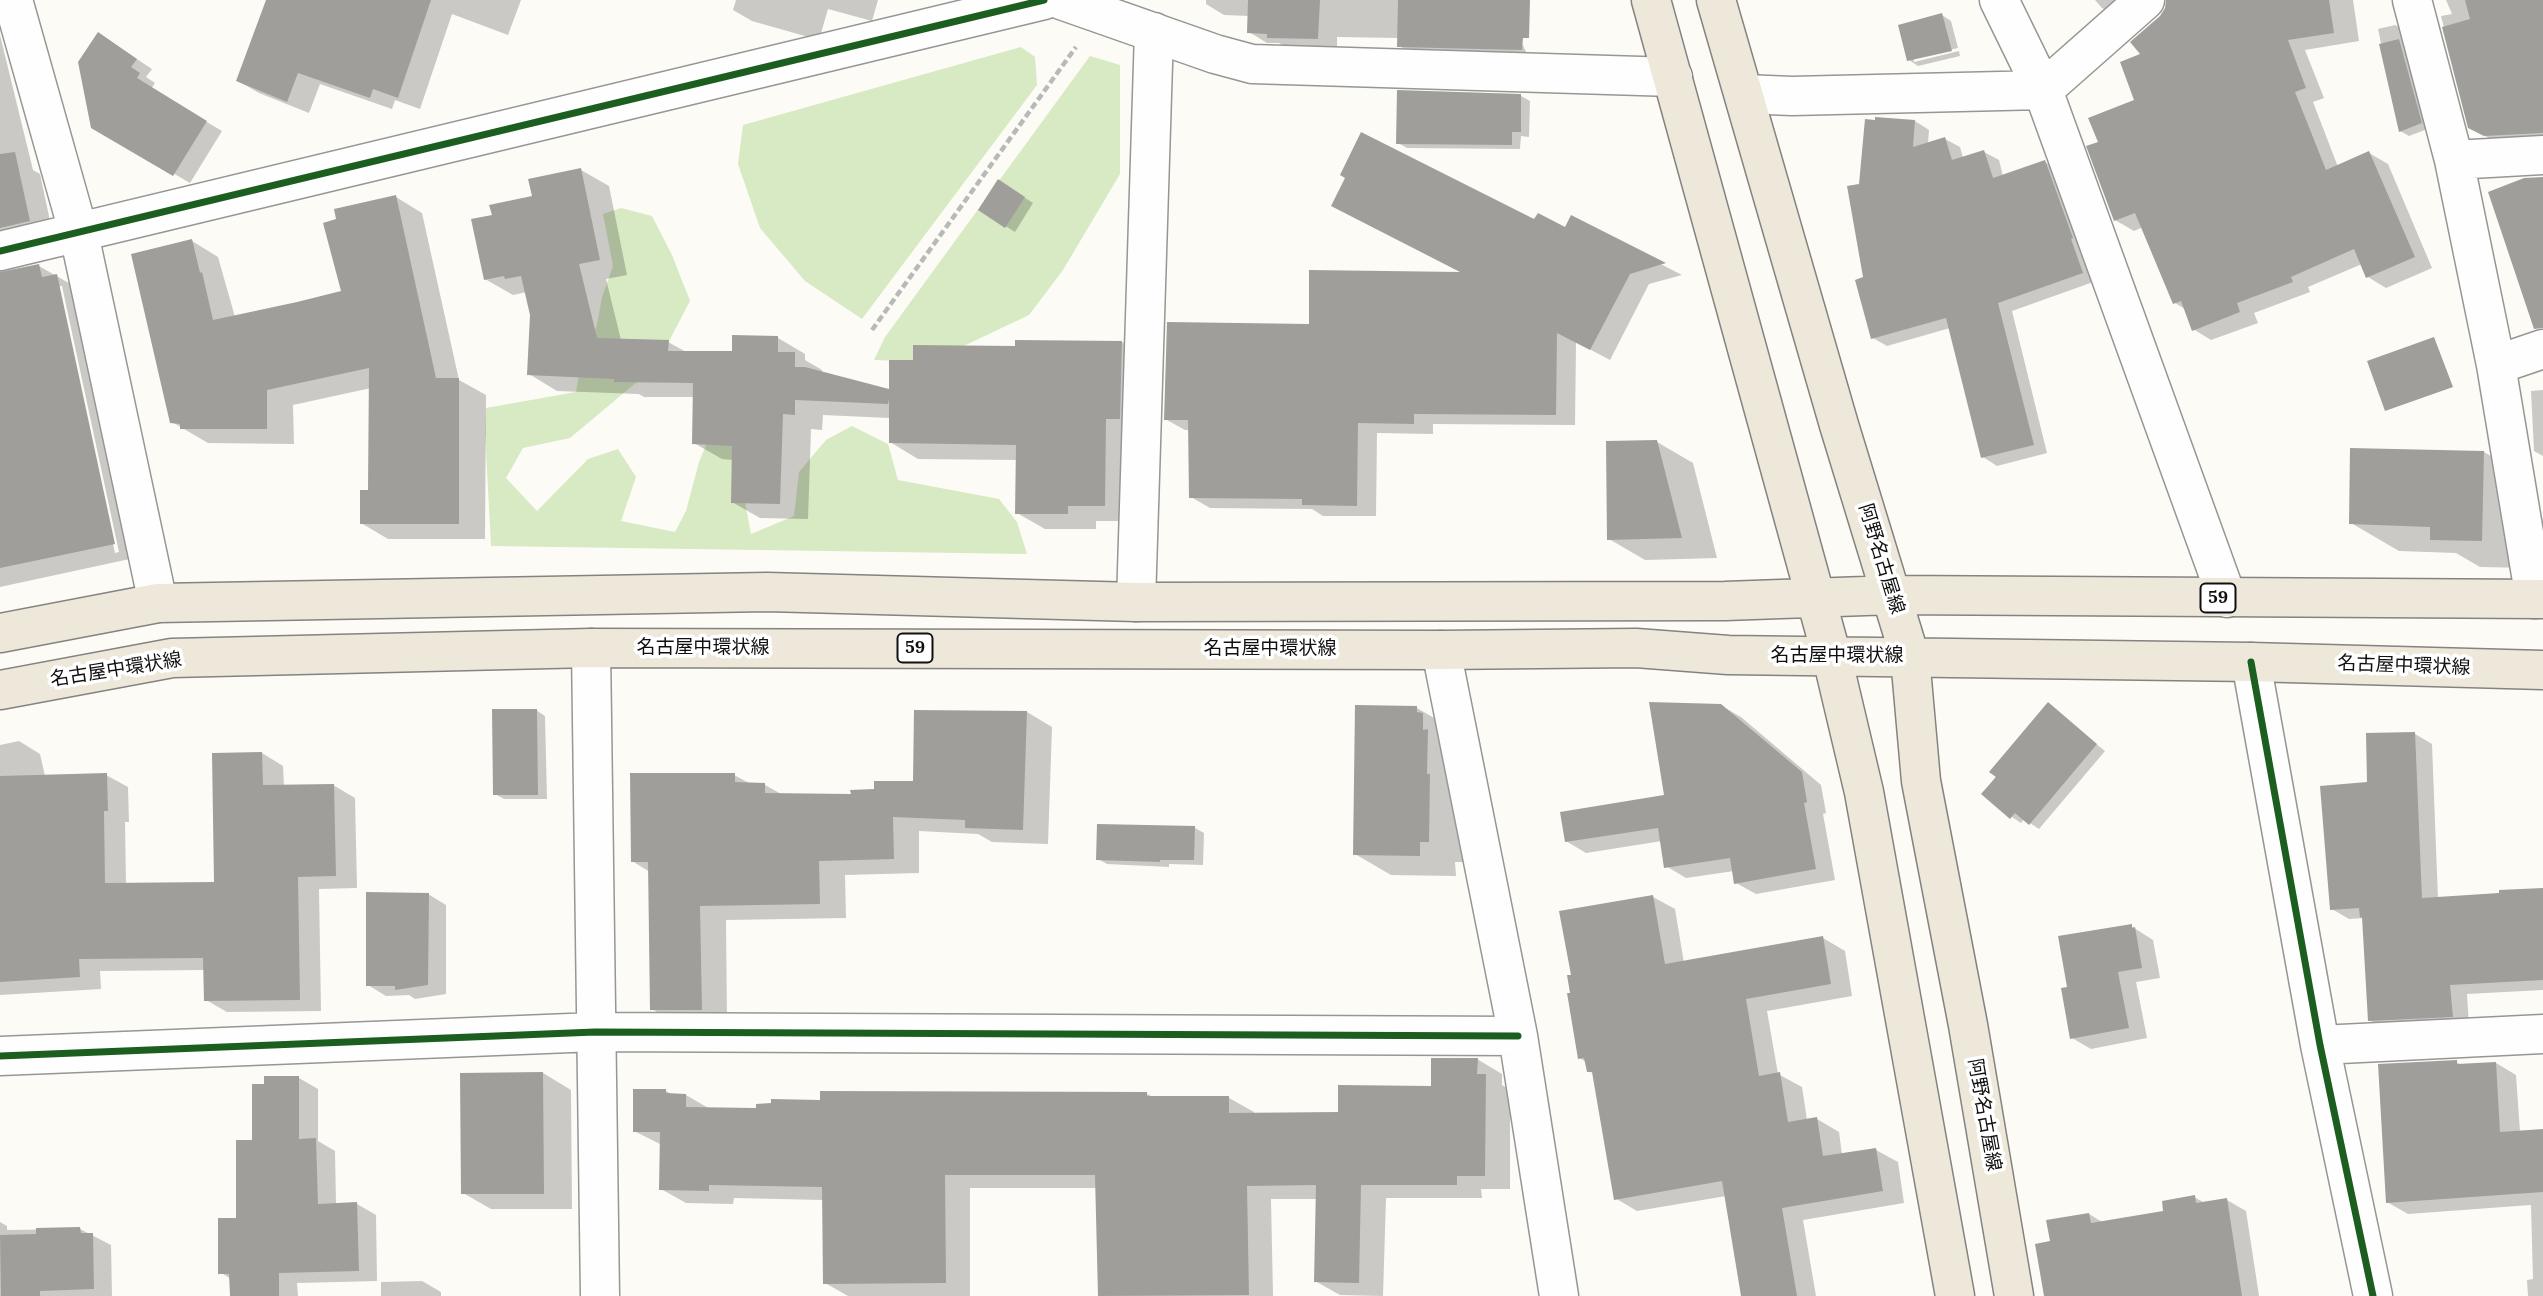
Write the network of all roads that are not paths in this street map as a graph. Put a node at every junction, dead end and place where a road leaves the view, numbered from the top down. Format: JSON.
{"nodes":[{"id":1,"x":13,"y":0,"type":"edge"},
{"id":2,"x":1044,"y":0,"type":"edge"},
{"id":3,"x":1061,"y":0,"type":"edge"},
{"id":4,"x":1651,"y":0,"type":"edge"},
{"id":5,"x":1716,"y":0,"type":"edge"},
{"id":6,"x":1999,"y":0,"type":"edge"},
{"id":7,"x":2145,"y":0,"type":"edge"},
{"id":8,"x":2412,"y":0,"type":"edge"},
{"id":9,"x":1154,"y":32,"type":"junction"},
{"id":10,"x":1673,"y":77,"type":"junction"},
{"id":11,"x":2043,"y":90,"type":"junction"},
{"id":12,"x":1744,"y":94,"type":"junction"},
{"id":13,"x":2543,"y":155,"type":"edge"},
{"id":14,"x":2454,"y":160,"type":"junction"},
{"id":15,"x":79,"y":234,"type":"junction"},
{"id":16,"x":0,"y":251,"type":"edge"},
{"id":17,"x":2543,"y":349,"type":"edge"},
{"id":18,"x":2496,"y":365,"type":"junction"},
{"id":19,"x":1893,"y":595,"type":"junction"},
{"id":20,"x":1814,"y":597,"type":"junction"},
{"id":21,"x":2227,"y":598,"type":"junction"},
{"id":22,"x":2539,"y":599,"type":"edge"},
{"id":23,"x":1136,"y":602,"type":"junction"},
{"id":24,"x":158,"y":603,"type":"junction"},
{"id":25,"x":0,"y":633,"type":"edge"},
{"id":26,"x":591,"y":648,"type":"junction"},
{"id":27,"x":1441,"y":650,"type":"junction"},
{"id":28,"x":1832,"y":657,"type":"junction"},
{"id":29,"x":1910,"y":657,"type":"junction"},
{"id":30,"x":2250,"y":662,"type":"junction"},
{"id":31,"x":2543,"y":670,"type":"edge"},
{"id":32,"x":0,"y":690,"type":"edge"},
{"id":33,"x":595,"y":1032,"type":"junction"},
{"id":34,"x":2543,"y":1034,"type":"edge"},
{"id":35,"x":1518,"y":1036,"type":"junction"},
{"id":36,"x":2320,"y":1045,"type":"junction"},
{"id":37,"x":0,"y":1055,"type":"edge"},
{"id":38,"x":600,"y":1296,"type":"edge"},
{"id":39,"x":1559,"y":1296,"type":"edge"},
{"id":40,"x":1955,"y":1296,"type":"edge"},
{"id":41,"x":2014,"y":1296,"type":"edge"},
{"id":42,"x":2373,"y":1296,"type":"edge"}],
"edges":[{"from":1,"to":15,"type":"street"},
{"from":2,"to":15,"type":"street"},
{"from":3,"to":9,"type":"street"},
{"from":4,"to":10,"type":"main road"},
{"from":5,"to":12,"type":"main road","name":"阿野名古屋線"},
{"from":6,"to":11,"type":"street"},
{"from":7,"to":11,"type":"street"},
{"from":8,"to":14,"type":"street"},
{"from":9,"to":10,"type":"street"},
{"from":9,"to":23,"type":"street"},
{"from":10,"to":20,"type":"main road"},
{"from":11,"to":12,"type":"street"},
{"from":11,"to":21,"type":"street"},
{"from":12,"to":19,"type":"main road","name":"阿野名古屋線"},
{"from":13,"to":14,"type":"street"},
{"from":14,"to":18,"type":"street"},
{"from":15,"to":16,"type":"street"},
{"from":15,"to":24,"type":"street"},
{"from":17,"to":18,"type":"street"},
{"from":18,"to":22,"type":"street"},
{"from":19,"to":20,"type":"main road","number":"59"},
{"from":19,"to":21,"type":"main road","number":"59"},
{"from":19,"to":29,"type":"main road","name":"阿野名古屋線"},
{"from":20,"to":23,"type":"main road","number":"59"},
{"from":20,"to":28,"type":"main road"},
{"from":21,"to":22,"type":"main road","number":"59"},
{"from":23,"to":24,"type":"main road","number":"59"},
{"from":24,"to":25,"type":"main road","number":"59"},
{"from":26,"to":27,"type":"main road","name":"名古屋中環状線","number":"59"},
{"from":26,"to":32,"type":"main road","name":"名古屋中環状線","number":"59"},
{"from":26,"to":33,"type":"street"},
{"from":27,"to":28,"type":"main road","name":"名古屋中環状線","number":"59"},
{"from":27,"to":35,"type":"street"},
{"from":28,"to":29,"type":"main road","name":"名古屋中環状線","number":"59"},
{"from":28,"to":40,"type":"main road"},
{"from":29,"to":30,"type":"main road","name":"名古屋中環状線","number":"59"},
{"from":29,"to":41,"type":"main road","name":"阿野名古屋線"},
{"from":30,"to":31,"type":"main road","name":"名古屋中環状線","number":"59"},
{"from":30,"to":36,"type":"street"},
{"from":33,"to":35,"type":"street"},
{"from":33,"to":37,"type":"street"},
{"from":33,"to":38,"type":"street"},
{"from":34,"to":36,"type":"street"},
{"from":35,"to":39,"type":"street"},
{"from":36,"to":42,"type":"street"}]}
